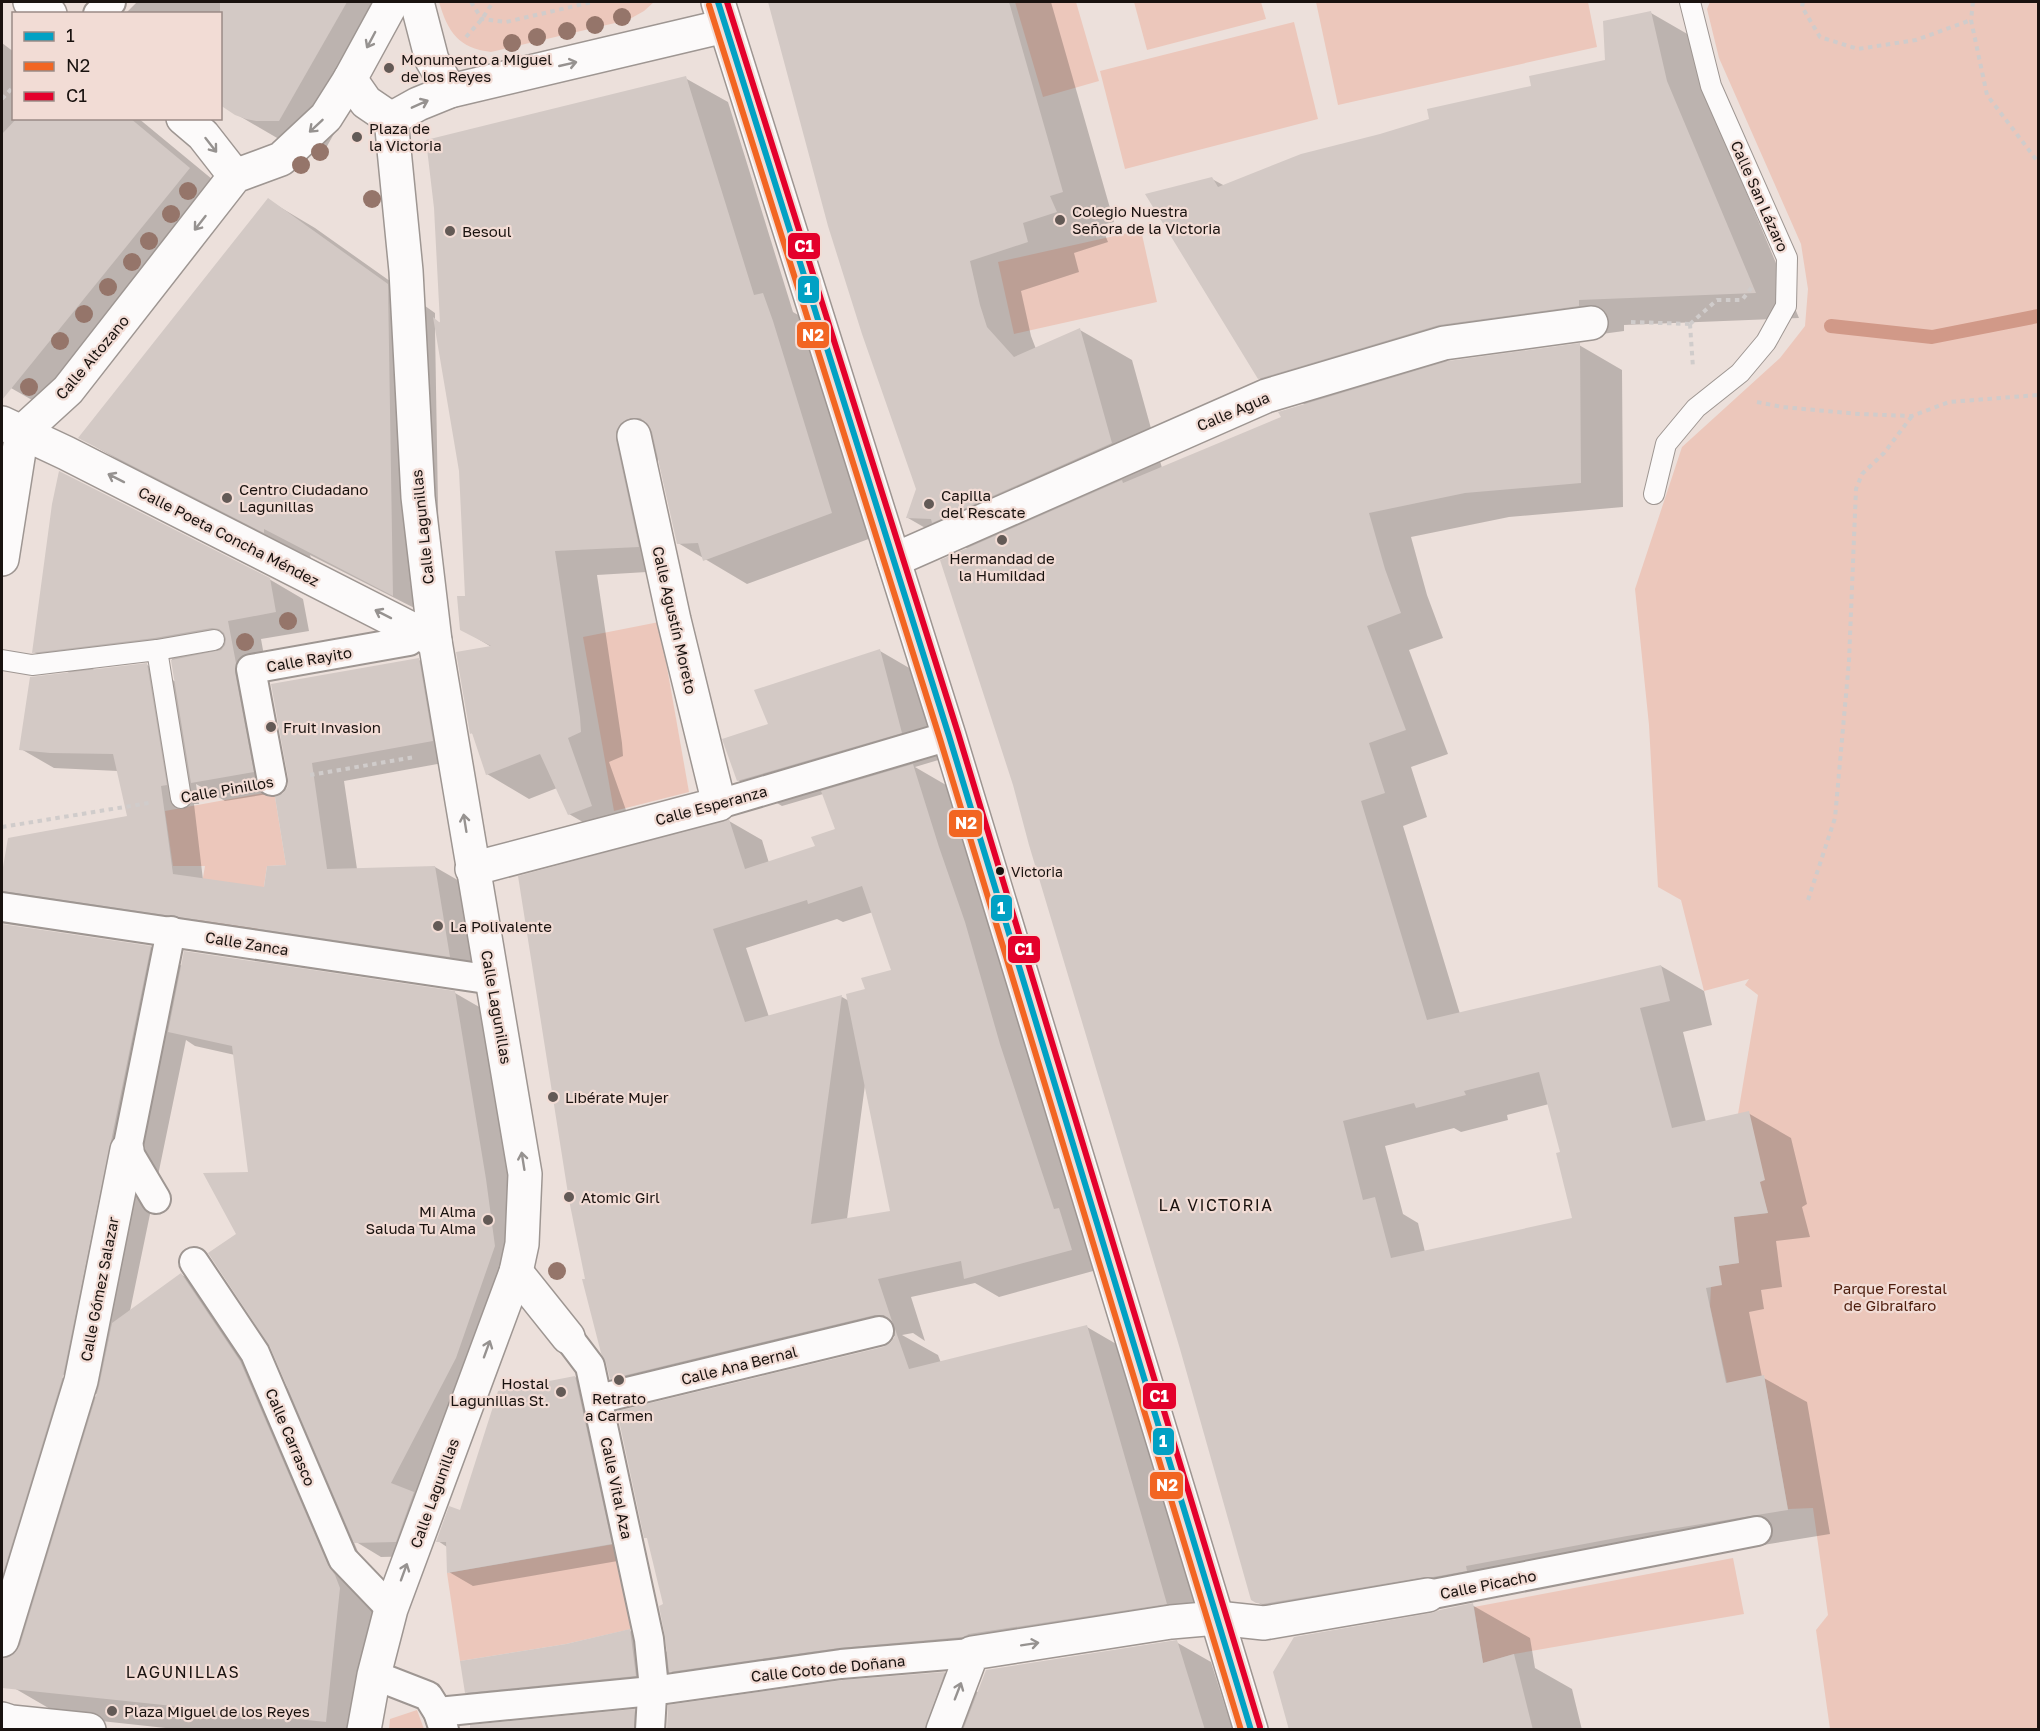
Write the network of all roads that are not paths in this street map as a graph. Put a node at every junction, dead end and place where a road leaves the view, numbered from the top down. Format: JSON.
{"nodes":[{"id":1,"x":30,"y":2,"type":"edge"},
{"id":2,"x":392,"y":2,"type":"edge"},
{"id":3,"x":417,"y":2,"type":"edge"},
{"id":4,"x":1690,"y":2,"type":"edge"},
{"id":5,"x":47,"y":12,"type":"edge"},
{"id":6,"x":722,"y":14,"type":"edge"},
{"id":7,"x":350,"y":79,"type":"junction"},
{"id":8,"x":450,"y":92,"type":"junction"},
{"id":9,"x":390,"y":119,"type":"junction"},
{"id":10,"x":185,"y":120,"type":"edge"},
{"id":11,"x":235,"y":176,"type":"junction"},
{"id":12,"x":1591,"y":323,"type":"dead end"},
{"id":13,"x":12,"y":428,"type":"edge"},
{"id":14,"x":634,"y":436,"type":"dead end"},
{"id":15,"x":1654,"y":494,"type":"dead end"},
{"id":16,"x":2,"y":560,"type":"edge"},
{"id":17,"x":894,"y":560,"type":"junction"},
{"id":18,"x":214,"y":640,"type":"dead end"},
{"id":19,"x":422,"y":641,"type":"junction"},
{"id":20,"x":156,"y":650,"type":"junction"},
{"id":21,"x":2,"y":660,"type":"edge"},
{"id":22,"x":949,"y":736,"type":"junction"},
{"id":23,"x":272,"y":781,"type":"road end"},
{"id":24,"x":181,"y":798,"type":"road end"},
{"id":25,"x":719,"y":804,"type":"junction"},
{"id":26,"x":472,"y":869,"type":"junction"},
{"id":27,"x":2,"y":907,"type":"edge"},
{"id":28,"x":171,"y":931,"type":"junction"},
{"id":29,"x":493,"y":980,"type":"junction"},
{"id":30,"x":127,"y":1150,"type":"junction"},
{"id":31,"x":156,"y":1199,"type":"dead end"},
{"id":32,"x":194,"y":1262,"type":"dead end"},
{"id":33,"x":516,"y":1272,"type":"junction"},
{"id":34,"x":879,"y":1331,"type":"dead end"},
{"id":35,"x":568,"y":1337,"type":"joint"},
{"id":36,"x":598,"y":1399,"type":"junction"},
{"id":37,"x":1757,"y":1531,"type":"dead end"},
{"id":38,"x":1428,"y":1595,"type":"joint"},
{"id":39,"x":391,"y":1609,"type":"junction"},
{"id":40,"x":1217,"y":1618,"type":"junction"},
{"id":41,"x":2,"y":1640,"type":"edge"},
{"id":42,"x":972,"y":1653,"type":"junction"},
{"id":43,"x":374,"y":1675,"type":"junction"},
{"id":44,"x":652,"y":1691,"type":"junction"},
{"id":45,"x":2,"y":1719,"type":"edge"},
{"id":46,"x":441,"y":1721,"type":"edge"},
{"id":47,"x":89,"y":1730,"type":"edge"},
{"id":48,"x":364,"y":1730,"type":"edge"},
{"id":49,"x":650,"y":1730,"type":"edge"},
{"id":50,"x":943,"y":1730,"type":"edge"},
{"id":51,"x":1251,"y":1730,"type":"edge"}],
"edges":[{"from":1,"to":5,"type":"street"},
{"from":2,"to":7,"type":"street","one_way":true},
{"from":3,"to":8,"type":"street"},
{"from":4,"to":15,"type":"lane","name":"Calle San Lázaro"},
{"from":8,"to":6,"type":"street","one_way":true},
{"from":6,"to":17,"type":"street"},
{"from":7,"to":9,"type":"street"},
{"from":7,"to":11,"type":"street","one_way":true},
{"from":9,"to":8,"type":"street","one_way":true},
{"from":9,"to":19,"type":"street","name":"Calle Lagunillas"},
{"from":10,"to":11,"type":"street","one_way":true},
{"from":11,"to":13,"type":"street","name":"Calle Altozano","one_way":true},
{"from":12,"to":17,"type":"street","name":"Calle Agua"},
{"from":13,"to":16,"type":"street"},
{"from":19,"to":13,"type":"street","name":"Calle Poeta Concha Méndez","one_way":true},
{"from":14,"to":25,"type":"street","name":"Calle Agustín Moreto"},
{"from":17,"to":22,"type":"street"},
{"from":18,"to":20,"type":"lane"},
{"from":19,"to":23,"type":"street","name":"Calle Rayito"},
{"from":26,"to":19,"type":"street","name":"Calle Lagunillas","one_way":true},
{"from":20,"to":21,"type":"lane"},
{"from":20,"to":24,"type":"lane"},
{"from":22,"to":25,"type":"street","name":"Calle Esperanza"},
{"from":22,"to":40,"type":"street"},
{"from":25,"to":26,"type":"street","name":"Calle Esperanza"},
{"from":26,"to":29,"type":"street","name":"Calle Lagunillas"},
{"from":27,"to":28,"type":"street","name":"Calle Zanca"},
{"from":28,"to":29,"type":"street","name":"Calle Zanca"},
{"from":28,"to":30,"type":"street","name":"Calle Gómez Salazar"},
{"from":33,"to":29,"type":"street","name":"Calle Lagunillas","one_way":true},
{"from":30,"to":31,"type":"street"},
{"from":30,"to":41,"type":"street","name":"Calle Gómez Salazar"},
{"from":32,"to":39,"type":"street","name":"Calle Carrasco"},
{"from":33,"to":35,"type":"street","name":"Calle Vital Aza"},
{"from":39,"to":33,"type":"street","name":"Calle Lagunillas","one_way":true},
{"from":34,"to":36,"type":"street","name":"Calle Ana Bernal"},
{"from":35,"to":36,"type":"street","name":"Calle Vital Aza"},
{"from":36,"to":44,"type":"street","name":"Calle Vital Aza"},
{"from":37,"to":38,"type":"street","name":"Calle Picacho"},
{"from":38,"to":40,"type":"street","name":"Calle Picacho"},
{"from":39,"to":43,"type":"street","name":"Calle Lagunillas"},
{"from":42,"to":40,"type":"street","name":"Calle Coto de Doñana","one_way":true},
{"from":40,"to":51,"type":"street"},
{"from":42,"to":44,"type":"street","name":"Calle Coto de Doñana"},
{"from":50,"to":42,"type":"street","one_way":true},
{"from":43,"to":46,"type":"street"},
{"from":43,"to":48,"type":"street","name":"Calle Lagunillas"},
{"from":44,"to":46,"type":"street","name":"Calle Coto de Doñana"},
{"from":44,"to":49,"type":"street","name":"Calle Vital Aza"},
{"from":45,"to":47,"type":"street"}]}
